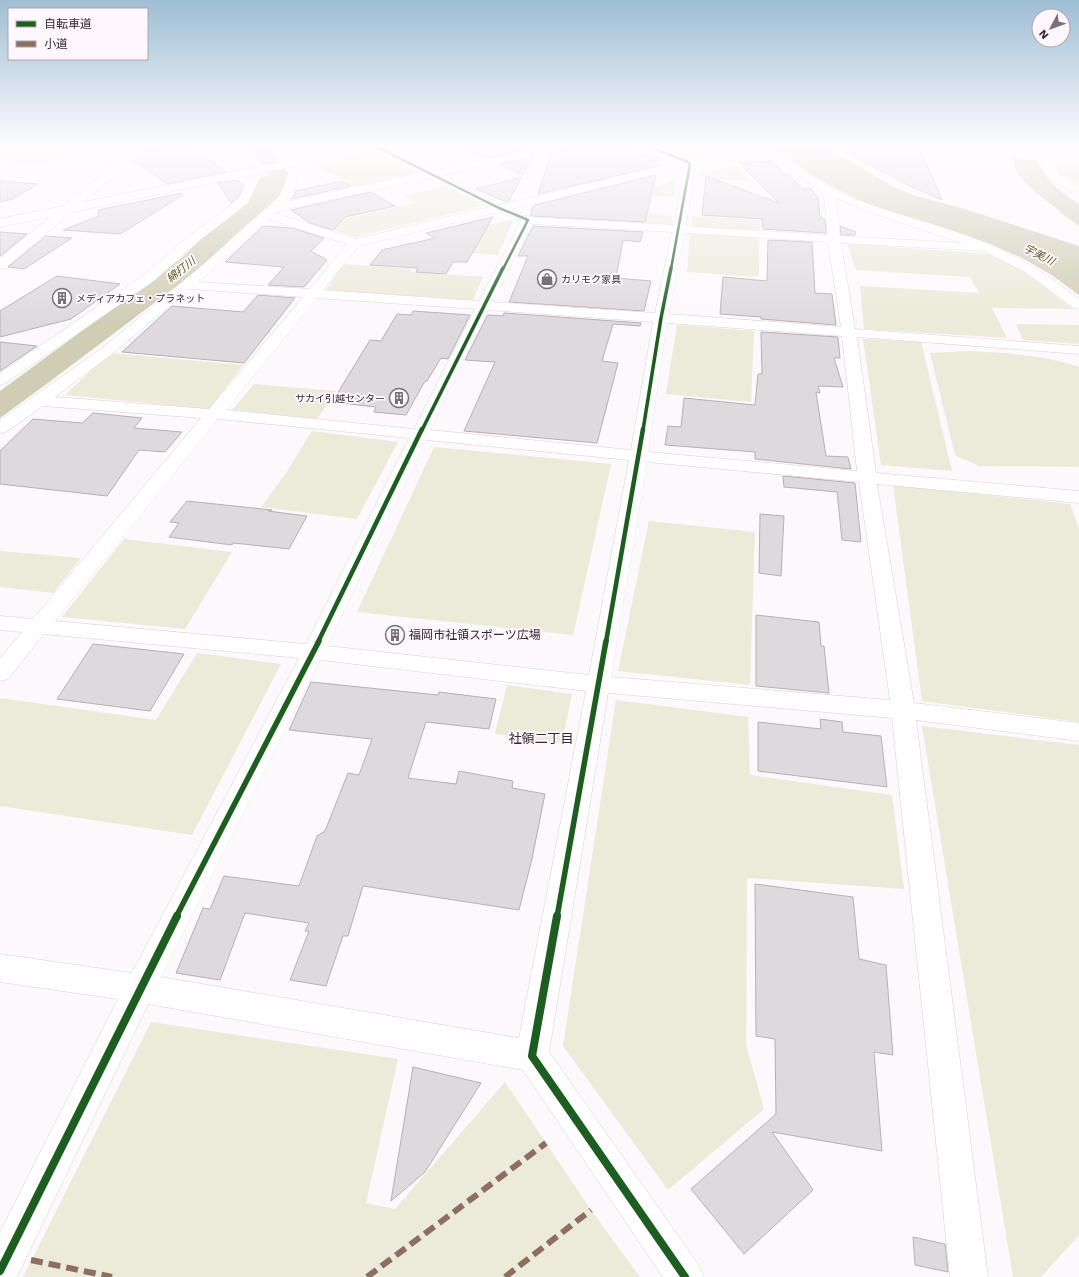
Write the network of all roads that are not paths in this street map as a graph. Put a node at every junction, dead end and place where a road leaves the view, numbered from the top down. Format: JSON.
{"nodes":[{"id":1,"x":48,"y":204,"type":"edge"},
{"id":2,"x":73,"y":204,"type":"edge"},
{"id":3,"x":96,"y":204,"type":"edge"},
{"id":4,"x":241,"y":204,"type":"edge"},
{"id":5,"x":277,"y":204,"type":"edge"},
{"id":6,"x":304,"y":204,"type":"edge"},
{"id":7,"x":490,"y":204,"type":"edge"},
{"id":8,"x":517,"y":204,"type":"edge"},
{"id":9,"x":683,"y":204,"type":"edge"},
{"id":10,"x":831,"y":204,"type":"edge"},
{"id":11,"x":859,"y":204,"type":"edge"},
{"id":12,"x":499,"y":208,"type":"junction"},
{"id":13,"x":65,"y":210,"type":"junction"},
{"id":14,"x":270,"y":211,"type":"junction"},
{"id":15,"x":0,"y":213,"type":"edge"},
{"id":16,"x":528,"y":220,"type":"junction"},
{"id":17,"x":0,"y":223,"type":"edge"},
{"id":18,"x":679,"y":230,"type":"junction"},
{"id":19,"x":834,"y":239,"type":"junction"},
{"id":20,"x":355,"y":243,"type":"junction"},
{"id":21,"x":983,"y":248,"type":"junction"},
{"id":22,"x":0,"y":265,"type":"edge"},
{"id":23,"x":189,"y":285,"type":"junction"},
{"id":24,"x":312,"y":295,"type":"junction"},
{"id":25,"x":1079,"y":305,"type":"edge"},
{"id":26,"x":483,"y":306,"type":"junction"},
{"id":27,"x":661,"y":318,"type":"junction"},
{"id":28,"x":849,"y":333,"type":"junction"},
{"id":29,"x":1079,"y":350,"type":"edge"},
{"id":30,"x":0,"y":380,"type":"edge"},
{"id":31,"x":41,"y":401,"type":"junction"},
{"id":32,"x":213,"y":414,"type":"junction"},
{"id":33,"x":0,"y":428,"type":"edge"},
{"id":34,"x":420,"y":434,"type":"junction"},
{"id":35,"x":639,"y":456,"type":"junction"},
{"id":36,"x":867,"y":476,"type":"junction"},
{"id":37,"x":1079,"y":497,"type":"edge"},
{"id":38,"x":0,"y":623,"type":"edge"},
{"id":39,"x":38,"y":627,"type":"junction"},
{"id":40,"x":313,"y":652,"type":"junction"},
{"id":41,"x":0,"y":672,"type":"edge"},
{"id":42,"x":598,"y":684,"type":"junction"},
{"id":43,"x":903,"y":710,"type":"junction"},
{"id":44,"x":1079,"y":732,"type":"edge"},
{"id":45,"x":0,"y":968,"type":"edge"},
{"id":46,"x":140,"y":988,"type":"junction"},
{"id":47,"x":532,"y":1056,"type":"junction"},
{"id":48,"x":0,"y":1271,"type":"edge"},
{"id":49,"x":685,"y":1277,"type":"edge"},
{"id":50,"x":969,"y":1277,"type":"edge"}],
"edges":[{"from":1,"to":15,"type":"main road"},
{"from":2,"to":13,"type":"main road"},
{"from":3,"to":13,"type":"main road"},
{"from":4,"to":30,"type":"main road"},
{"from":5,"to":14,"type":"main road"},
{"from":6,"to":14,"type":"main road"},
{"from":7,"to":12,"type":"main road"},
{"from":8,"to":12,"type":"main road"},
{"from":9,"to":18,"type":"main road"},
{"from":10,"to":19,"type":"main road"},
{"from":11,"to":21,"type":"main road"},
{"from":12,"to":16,"type":"main road"},
{"from":12,"to":20,"type":"main road"},
{"from":13,"to":17,"type":"main road"},
{"from":13,"to":22,"type":"main road"},
{"from":14,"to":20,"type":"main road"},
{"from":14,"to":23,"type":"main road"},
{"from":16,"to":18,"type":"main road"},
{"from":16,"to":26,"type":"main road"},
{"from":18,"to":19,"type":"main road"},
{"from":18,"to":27,"type":"main road"},
{"from":19,"to":21,"type":"main road"},
{"from":19,"to":28,"type":"main road"},
{"from":20,"to":24,"type":"main road"},
{"from":21,"to":25,"type":"main road"},
{"from":23,"to":24,"type":"main road"},
{"from":23,"to":31,"type":"main road"},
{"from":24,"to":26,"type":"main road"},
{"from":24,"to":32,"type":"main road"},
{"from":26,"to":27,"type":"main road"},
{"from":26,"to":34,"type":"main road"},
{"from":27,"to":28,"type":"main road"},
{"from":27,"to":35,"type":"main road"},
{"from":28,"to":29,"type":"main road"},
{"from":28,"to":36,"type":"main road"},
{"from":31,"to":32,"type":"main road"},
{"from":31,"to":33,"type":"main road"},
{"from":32,"to":34,"type":"main road"},
{"from":32,"to":39,"type":"main road"},
{"from":34,"to":35,"type":"main road"},
{"from":34,"to":40,"type":"main road"},
{"from":35,"to":36,"type":"main road"},
{"from":35,"to":42,"type":"main road"},
{"from":36,"to":37,"type":"main road"},
{"from":36,"to":43,"type":"main road"},
{"from":38,"to":39,"type":"main road"},
{"from":39,"to":40,"type":"main road"},
{"from":39,"to":41,"type":"main road"},
{"from":40,"to":42,"type":"main road"},
{"from":40,"to":46,"type":"main road"},
{"from":42,"to":43,"type":"main road"},
{"from":42,"to":47,"type":"main road"},
{"from":43,"to":44,"type":"main road"},
{"from":43,"to":50,"type":"main road"},
{"from":45,"to":46,"type":"main road"},
{"from":46,"to":47,"type":"main road"},
{"from":46,"to":48,"type":"main road"},
{"from":47,"to":49,"type":"main road"}]}
